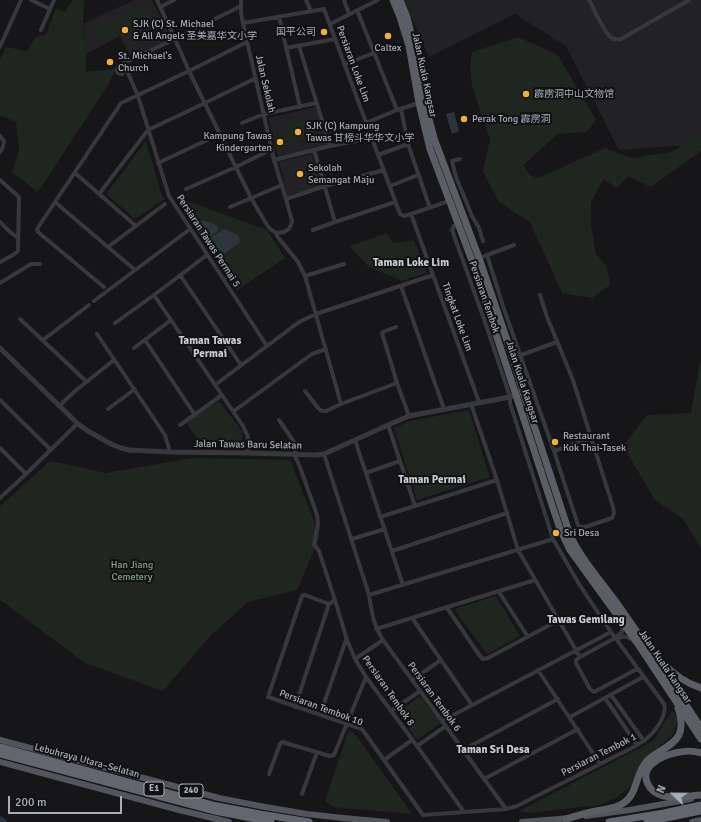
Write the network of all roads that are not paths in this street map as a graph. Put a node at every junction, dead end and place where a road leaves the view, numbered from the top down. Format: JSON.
{"nodes":[{"id":1,"x":21,"y":0,"type":"edge"},
{"id":2,"x":31,"y":0,"type":"edge"},
{"id":3,"x":54,"y":0,"type":"edge"},
{"id":4,"x":157,"y":0,"type":"edge"},
{"id":5,"x":174,"y":0,"type":"edge"},
{"id":6,"x":241,"y":0,"type":"edge"},
{"id":7,"x":306,"y":0,"type":"edge"},
{"id":8,"x":344,"y":0,"type":"edge"},
{"id":9,"x":378,"y":0,"type":"edge"},
{"id":10,"x":393,"y":0,"type":"edge"},
{"id":11,"x":400,"y":0,"type":"edge"},
{"id":12,"x":589,"y":0,"type":"edge"},
{"id":13,"x":689,"y":0,"type":"edge"},
{"id":14,"x":241,"y":6,"type":"junction"},
{"id":15,"x":160,"y":7,"type":"junction"},
{"id":16,"x":50,"y":9,"type":"junction"},
{"id":17,"x":357,"y":10,"type":"junction"},
{"id":18,"x":311,"y":11,"type":"junction"},
{"id":19,"x":349,"y":14,"type":"junction"},
{"id":20,"x":278,"y":17,"type":"junction"},
{"id":21,"x":243,"y":23,"type":"junction"},
{"id":22,"x":330,"y":24,"type":"junction"},
{"id":23,"x":41,"y":30,"type":"dead end"},
{"id":24,"x":2,"y":37,"type":"edge"},
{"id":25,"x":176,"y":39,"type":"junction"},
{"id":26,"x":335,"y":39,"type":"junction"},
{"id":27,"x":247,"y":42,"type":"junction"},
{"id":28,"x":299,"y":46,"type":"junction"},
{"id":29,"x":0,"y":47,"type":"edge"},
{"id":30,"x":286,"y":48,"type":"junction"},
{"id":31,"x":374,"y":53,"type":"junction"},
{"id":32,"x":345,"y":64,"type":"junction"},
{"id":33,"x":189,"y":71,"type":"junction"},
{"id":34,"x":256,"y":78,"type":"junction"},
{"id":35,"x":138,"y":96,"type":"junction"},
{"id":36,"x":205,"y":103,"type":"junction"},
{"id":37,"x":316,"y":103,"type":"junction"},
{"id":38,"x":419,"y":103,"type":"junction"},
{"id":39,"x":300,"y":107,"type":"junction"},
{"id":40,"x":399,"y":110,"type":"junction"},
{"id":41,"x":264,"y":114,"type":"junction"},
{"id":42,"x":242,"y":123,"type":"dead end"},
{"id":43,"x":366,"y":123,"type":"junction"},
{"id":44,"x":148,"y":130,"type":"junction"},
{"id":45,"x":220,"y":134,"type":"junction"},
{"id":46,"x":0,"y":136,"type":"edge"},
{"id":47,"x":372,"y":138,"type":"junction"},
{"id":48,"x":408,"y":144,"type":"junction"},
{"id":49,"x":330,"y":146,"type":"junction"},
{"id":50,"x":272,"y":148,"type":"junction"},
{"id":51,"x":314,"y":150,"type":"junction"},
{"id":52,"x":0,"y":152,"type":"edge"},
{"id":53,"x":378,"y":155,"type":"junction"},
{"id":54,"x":460,"y":159,"type":"dead end"},
{"id":55,"x":274,"y":160,"type":"junction"},
{"id":56,"x":158,"y":163,"type":"junction"},
{"id":57,"x":236,"y":167,"type":"junction"},
{"id":58,"x":384,"y":170,"type":"junction"},
{"id":59,"x":75,"y":172,"type":"junction"},
{"id":60,"x":418,"y":175,"type":"junction"},
{"id":61,"x":453,"y":178,"type":"junction"},
{"id":62,"x":0,"y":180,"type":"edge"},
{"id":63,"x":282,"y":185,"type":"junction"},
{"id":64,"x":325,"y":186,"type":"junction"},
{"id":65,"x":390,"y":186,"type":"junction"},
{"id":66,"x":186,"y":189,"type":"dead end"},
{"id":67,"x":99,"y":194,"type":"junction"},
{"id":68,"x":251,"y":198,"type":"junction"},
{"id":69,"x":286,"y":199,"type":"junction"},
{"id":70,"x":449,"y":201,"type":"junction"},
{"id":71,"x":55,"y":202,"type":"junction"},
{"id":72,"x":395,"y":202,"type":"junction"},
{"id":73,"x":165,"y":204,"type":"dead end"},
{"id":74,"x":230,"y":207,"type":"dead end"},
{"id":75,"x":430,"y":208,"type":"junction"},
{"id":76,"x":411,"y":214,"type":"junction"},
{"id":77,"x":0,"y":222,"type":"edge"},
{"id":78,"x":335,"y":222,"type":"junction"},
{"id":79,"x":136,"y":226,"type":"junction"},
{"id":80,"x":190,"y":229,"type":"junction"},
{"id":81,"x":313,"y":230,"type":"dead end"},
{"id":82,"x":278,"y":235,"type":"junction"},
{"id":83,"x":481,"y":235,"type":"junction"},
{"id":84,"x":471,"y":237,"type":"junction"},
{"id":85,"x":18,"y":238,"type":"junction"},
{"id":86,"x":483,"y":241,"type":"dead end"},
{"id":87,"x":514,"y":245,"type":"dead end"},
{"id":88,"x":108,"y":247,"type":"junction"},
{"id":89,"x":207,"y":255,"type":"junction"},
{"id":90,"x":483,"y":257,"type":"junction"},
{"id":91,"x":0,"y":262,"type":"edge"},
{"id":92,"x":40,"y":264,"type":"dead end"},
{"id":93,"x":344,"y":264,"type":"dead end"},
{"id":94,"x":135,"y":270,"type":"junction"},
{"id":95,"x":180,"y":275,"type":"junction"},
{"id":96,"x":433,"y":275,"type":"junction"},
{"id":97,"x":305,"y":276,"type":"junction"},
{"id":98,"x":0,"y":283,"type":"edge"},
{"id":99,"x":401,"y":286,"type":"junction"},
{"id":100,"x":104,"y":288,"type":"dead end"},
{"id":101,"x":154,"y":295,"type":"junction"},
{"id":102,"x":540,"y":295,"type":"dead end"},
{"id":103,"x":94,"y":301,"type":"dead end"},
{"id":104,"x":89,"y":305,"type":"dead end"},
{"id":105,"x":316,"y":314,"type":"junction"},
{"id":106,"x":20,"y":319,"type":"dead end"},
{"id":107,"x":171,"y":320,"type":"junction"},
{"id":108,"x":115,"y":323,"type":"dead end"},
{"id":109,"x":396,"y":327,"type":"dead end"},
{"id":110,"x":97,"y":334,"type":"dead end"},
{"id":111,"x":43,"y":340,"type":"junction"},
{"id":112,"x":145,"y":340,"type":"junction"},
{"id":113,"x":557,"y":342,"type":"junction"},
{"id":114,"x":267,"y":346,"type":"junction"},
{"id":115,"x":0,"y":348,"type":"edge"},
{"id":116,"x":134,"y":348,"type":"dead end"},
{"id":117,"x":326,"y":349,"type":"junction"},
{"id":118,"x":520,"y":355,"type":"junction"},
{"id":119,"x":513,"y":358,"type":"junction"},
{"id":120,"x":114,"y":360,"type":"junction"},
{"id":121,"x":241,"y":365,"type":"junction"},
{"id":122,"x":87,"y":382,"type":"junction"},
{"id":123,"x":397,"y":383,"type":"junction"},
{"id":124,"x":215,"y":385,"type":"junction"},
{"id":125,"x":135,"y":389,"type":"junction"},
{"id":126,"x":306,"y":391,"type":"dead end"},
{"id":127,"x":523,"y":392,"type":"junction"},
{"id":128,"x":222,"y":395,"type":"junction"},
{"id":129,"x":512,"y":396,"type":"junction"},
{"id":130,"x":0,"y":400,"type":"edge"},
{"id":131,"x":479,"y":402,"type":"junction"},
{"id":132,"x":341,"y":404,"type":"junction"},
{"id":133,"x":471,"y":404,"type":"junction"},
{"id":134,"x":59,"y":406,"type":"junction"},
{"id":135,"x":108,"y":409,"type":"dead end"},
{"id":136,"x":444,"y":409,"type":"junction"},
{"id":137,"x":234,"y":411,"type":"junction"},
{"id":138,"x":195,"y":415,"type":"junction"},
{"id":139,"x":409,"y":416,"type":"junction"},
{"id":140,"x":279,"y":420,"type":"dead end"},
{"id":141,"x":77,"y":424,"type":"junction"},
{"id":142,"x":180,"y":425,"type":"dead end"},
{"id":143,"x":388,"y":425,"type":"junction"},
{"id":144,"x":591,"y":438,"type":"junction"},
{"id":145,"x":355,"y":440,"type":"junction"},
{"id":146,"x":0,"y":449,"type":"edge"},
{"id":147,"x":51,"y":450,"type":"junction"},
{"id":148,"x":554,"y":451,"type":"junction"},
{"id":149,"x":170,"y":452,"type":"junction"},
{"id":150,"x":248,"y":453,"type":"junction"},
{"id":151,"x":295,"y":454,"type":"junction"},
{"id":152,"x":324,"y":454,"type":"junction"},
{"id":153,"x":400,"y":461,"type":"junction"},
{"id":154,"x":366,"y":473,"type":"junction"},
{"id":155,"x":26,"y":474,"type":"junction"},
{"id":156,"x":497,"y":480,"type":"junction"},
{"id":157,"x":544,"y":482,"type":"junction"},
{"id":158,"x":566,"y":490,"type":"junction"},
{"id":159,"x":556,"y":493,"type":"junction"},
{"id":160,"x":0,"y":498,"type":"edge"},
{"id":161,"x":415,"y":506,"type":"junction"},
{"id":162,"x":552,"y":508,"type":"junction"},
{"id":163,"x":507,"y":513,"type":"junction"},
{"id":164,"x":380,"y":517,"type":"junction"},
{"id":165,"x":385,"y":530,"type":"junction"},
{"id":166,"x":352,"y":539,"type":"junction"},
{"id":167,"x":552,"y":539,"type":"junction"},
{"id":168,"x":518,"y":550,"type":"junction"},
{"id":169,"x":392,"y":551,"type":"junction"},
{"id":170,"x":535,"y":580,"type":"junction"},
{"id":171,"x":403,"y":585,"type":"junction"},
{"id":172,"x":499,"y":592,"type":"junction"},
{"id":173,"x":369,"y":595,"type":"junction"},
{"id":174,"x":335,"y":600,"type":"junction"},
{"id":175,"x":329,"y":604,"type":"junction"},
{"id":176,"x":447,"y":608,"type":"junction"},
{"id":177,"x":412,"y":618,"type":"junction"},
{"id":178,"x":559,"y":620,"type":"junction"},
{"id":179,"x":623,"y":623,"type":"junction"},
{"id":180,"x":377,"y":631,"type":"junction"},
{"id":181,"x":611,"y":632,"type":"junction"},
{"id":182,"x":528,"y":637,"type":"junction"},
{"id":183,"x":616,"y":638,"type":"junction"},
{"id":184,"x":346,"y":640,"type":"junction"},
{"id":185,"x":383,"y":640,"type":"junction"},
{"id":186,"x":638,"y":644,"type":"junction"},
{"id":187,"x":576,"y":650,"type":"junction"},
{"id":188,"x":652,"y":655,"type":"junction"},
{"id":189,"x":580,"y":657,"type":"junction"},
{"id":190,"x":355,"y":659,"type":"junction"},
{"id":191,"x":441,"y":660,"type":"junction"},
{"id":192,"x":637,"y":669,"type":"junction"},
{"id":193,"x":538,"y":670,"type":"junction"},
{"id":194,"x":366,"y":677,"type":"junction"},
{"id":195,"x":643,"y":677,"type":"junction"},
{"id":196,"x":412,"y":680,"type":"junction"},
{"id":197,"x":701,"y":688,"type":"edge"},
{"id":198,"x":420,"y":691,"type":"junction"},
{"id":199,"x":594,"y":692,"type":"junction"},
{"id":200,"x":610,"y":695,"type":"junction"},
{"id":201,"x":672,"y":696,"type":"junction"},
{"id":202,"x":605,"y":698,"type":"junction"},
{"id":203,"x":558,"y":699,"type":"junction"},
{"id":204,"x":597,"y":702,"type":"junction"},
{"id":205,"x":472,"y":705,"type":"junction"},
{"id":206,"x":295,"y":707,"type":"junction"},
{"id":207,"x":391,"y":710,"type":"junction"},
{"id":208,"x":320,"y":715,"type":"junction"},
{"id":209,"x":570,"y":717,"type":"junction"},
{"id":210,"x":442,"y":721,"type":"junction"},
{"id":211,"x":346,"y":724,"type":"junction"},
{"id":212,"x":446,"y":726,"type":"junction"},
{"id":213,"x":701,"y":728,"type":"edge"},
{"id":214,"x":578,"y":729,"type":"junction"},
{"id":215,"x":701,"y":739,"type":"edge"},
{"id":216,"x":0,"y":740,"type":"edge"},
{"id":217,"x":412,"y":740,"type":"junction"},
{"id":218,"x":644,"y":741,"type":"junction"},
{"id":219,"x":637,"y":744,"type":"junction"},
{"id":220,"x":417,"y":746,"type":"junction"},
{"id":221,"x":0,"y":747,"type":"edge"},
{"id":222,"x":463,"y":750,"type":"junction"},
{"id":223,"x":317,"y":752,"type":"junction"},
{"id":224,"x":701,"y":753,"type":"edge"},
{"id":225,"x":0,"y":754,"type":"edge"},
{"id":226,"x":384,"y":760,"type":"junction"},
{"id":227,"x":0,"y":762,"type":"edge"},
{"id":228,"x":600,"y":764,"type":"junction"},
{"id":229,"x":269,"y":774,"type":"dead end"},
{"id":230,"x":484,"y":779,"type":"junction"},
{"id":231,"x":302,"y":794,"type":"dead end"},
{"id":232,"x":701,"y":796,"type":"edge"},
{"id":233,"x":701,"y":805,"type":"edge"},
{"id":234,"x":506,"y":809,"type":"junction"},
{"id":235,"x":701,"y":811,"type":"edge"},
{"id":236,"x":464,"y":812,"type":"junction"},
{"id":237,"x":422,"y":814,"type":"joint"},
{"id":238,"x":566,"y":818,"type":"junction"},
{"id":239,"x":701,"y":820,"type":"edge"},
{"id":240,"x":229,"y":822,"type":"edge"},
{"id":241,"x":271,"y":822,"type":"edge"},
{"id":242,"x":309,"y":822,"type":"edge"},
{"id":243,"x":387,"y":822,"type":"edge"},
{"id":244,"x":522,"y":822,"type":"edge"},
{"id":245,"x":609,"y":822,"type":"edge"},
{"id":246,"x":647,"y":822,"type":"edge"},
{"id":247,"x":692,"y":822,"type":"edge"}],
"edges":[{"from":1,"to":24,"type":"street"},
{"from":2,"to":16,"type":"street"},
{"from":3,"to":16,"type":"street"},
{"from":4,"to":15,"type":"street"},
{"from":5,"to":15,"type":"street"},
{"from":6,"to":14,"type":"street","name":"Jalan Sekolah"},
{"from":7,"to":18,"type":"street"},
{"from":8,"to":19,"type":"street"},
{"from":9,"to":17,"type":"street"},
{"from":10,"to":38,"type":"highway","name":"Jalan Kuala Kangsar"},
{"from":11,"to":61,"type":"highway","name":"Jalan Kuala Kangsar"},
{"from":12,"to":13,"type":"street"},
{"from":14,"to":21,"type":"street","name":"Jalan Sekolah"},
{"from":14,"to":25,"type":"street"},
{"from":15,"to":25,"type":"street"},
{"from":16,"to":23,"type":"street"},
{"from":17,"to":19,"type":"street"},
{"from":17,"to":31,"type":"street"},
{"from":18,"to":20,"type":"street"},
{"from":18,"to":22,"type":"street","name":"Persiaran Loke Lim"},
{"from":19,"to":22,"type":"street"},
{"from":20,"to":21,"type":"street"},
{"from":20,"to":30,"type":"street"},
{"from":21,"to":27,"type":"street","name":"Jalan Sekolah"},
{"from":22,"to":26,"type":"street","name":"Persiaran Loke Lim"},
{"from":24,"to":29,"type":"street"},
{"from":25,"to":33,"type":"street"},
{"from":25,"to":35,"type":"street","name":"Persiaran Tawas Permai 5"},
{"from":26,"to":28,"type":"street"},
{"from":26,"to":32,"type":"street","name":"Persiaran Loke Lim"},
{"from":27,"to":33,"type":"street"},
{"from":27,"to":34,"type":"street","name":"Jalan Sekolah"},
{"from":28,"to":30,"type":"street"},
{"from":28,"to":37,"type":"street"},
{"from":30,"to":39,"type":"street"},
{"from":31,"to":32,"type":"street"},
{"from":31,"to":40,"type":"street"},
{"from":32,"to":43,"type":"street","name":"Persiaran Loke Lim"},
{"from":33,"to":35,"type":"street"},
{"from":33,"to":36,"type":"street"},
{"from":34,"to":36,"type":"street"},
{"from":34,"to":41,"type":"street","name":"Jalan Sekolah"},
{"from":35,"to":44,"type":"street","name":"Persiaran Tawas Permai 5"},
{"from":35,"to":59,"type":"street"},
{"from":36,"to":44,"type":"street"},
{"from":36,"to":45,"type":"street"},
{"from":37,"to":39,"type":"street"},
{"from":37,"to":49,"type":"street"},
{"from":38,"to":40,"type":"street"},
{"from":38,"to":70,"type":"highway","name":"Jalan Kuala Kangsar"},
{"from":39,"to":41,"type":"street"},
{"from":40,"to":43,"type":"street"},
{"from":40,"to":48,"type":"street"},
{"from":41,"to":42,"type":"street"},
{"from":41,"to":50,"type":"street","name":"Jalan Sekolah"},
{"from":43,"to":47,"type":"street","name":"Persiaran Loke Lim"},
{"from":44,"to":56,"type":"street","name":"Persiaran Tawas Permai 5"},
{"from":44,"to":67,"type":"street"},
{"from":45,"to":56,"type":"street"},
{"from":45,"to":57,"type":"street"},
{"from":46,"to":52,"type":"street"},
{"from":47,"to":49,"type":"street"},
{"from":47,"to":53,"type":"street","name":"Persiaran Loke Lim"},
{"from":48,"to":53,"type":"street"},
{"from":48,"to":60,"type":"street"},
{"from":49,"to":51,"type":"street"},
{"from":50,"to":55,"type":"street","name":"Jalan Sekolah"},
{"from":50,"to":57,"type":"street"},
{"from":51,"to":55,"type":"street"},
{"from":51,"to":64,"type":"street"},
{"from":53,"to":58,"type":"street","name":"Persiaran Loke Lim"},
{"from":54,"to":61,"type":"street"},
{"from":55,"to":63,"type":"street","name":"Jalan Sekolah"},
{"from":56,"to":80,"type":"street","name":"Persiaran Tawas Permai 5"},
{"from":57,"to":66,"type":"street"},
{"from":57,"to":68,"type":"street"},
{"from":58,"to":64,"type":"street"},
{"from":58,"to":65,"type":"street","name":"Persiaran Loke Lim"},
{"from":59,"to":67,"type":"street"},
{"from":59,"to":71,"type":"street"},
{"from":60,"to":65,"type":"street"},
{"from":60,"to":75,"type":"street"},
{"from":61,"to":83,"type":"street"},
{"from":61,"to":84,"type":"highway","name":"Jalan Kuala Kangsar"},
{"from":62,"to":85,"type":"street"},
{"from":63,"to":68,"type":"street"},
{"from":63,"to":69,"type":"street","name":"Jalan Sekolah"},
{"from":64,"to":69,"type":"street"},
{"from":64,"to":78,"type":"street"},
{"from":65,"to":72,"type":"street","name":"Persiaran Loke Lim"},
{"from":67,"to":79,"type":"street"},
{"from":68,"to":74,"type":"street"},
{"from":68,"to":82,"type":"street"},
{"from":69,"to":82,"type":"street","name":"Jalan Sekolah"},
{"from":70,"to":75,"type":"street"},
{"from":70,"to":129,"type":"highway","name":"Jalan Kuala Kangsar"},
{"from":71,"to":88,"type":"street"},
{"from":71,"to":100,"type":"street"},
{"from":72,"to":76,"type":"street","name":"Persiaran Loke Lim"},
{"from":72,"to":78,"type":"street"},
{"from":73,"to":79,"type":"street"},
{"from":75,"to":76,"type":"street"},
{"from":76,"to":96,"type":"street","name":"Tingkat Loke Lim"},
{"from":77,"to":85,"type":"street"},
{"from":78,"to":81,"type":"street"},
{"from":79,"to":88,"type":"street"},
{"from":80,"to":89,"type":"street","name":"Persiaran Tawas Permai 5"},
{"from":80,"to":94,"type":"street"},
{"from":82,"to":97,"type":"street"},
{"from":83,"to":84,"type":"street"},
{"from":83,"to":86,"type":"street"},
{"from":84,"to":90,"type":"highway","name":"Jalan Kuala Kangsar"},
{"from":85,"to":91,"type":"street"},
{"from":87,"to":90,"type":"street"},
{"from":88,"to":94,"type":"street"},
{"from":89,"to":95,"type":"street"},
{"from":89,"to":114,"type":"street","name":"Persiaran Tawas Permai 5"},
{"from":90,"to":118,"type":"street"},
{"from":90,"to":119,"type":"highway","name":"Jalan Kuala Kangsar"},
{"from":92,"to":98,"type":"street"},
{"from":93,"to":97,"type":"street"},
{"from":94,"to":103,"type":"street"},
{"from":95,"to":101,"type":"street"},
{"from":95,"to":121,"type":"street"},
{"from":96,"to":99,"type":"street"},
{"from":96,"to":131,"type":"street","name":"Tingkat Loke Lim"},
{"from":97,"to":105,"type":"street"},
{"from":99,"to":105,"type":"street"},
{"from":99,"to":136,"type":"street"},
{"from":101,"to":107,"type":"street"},
{"from":101,"to":108,"type":"street"},
{"from":102,"to":113,"type":"street"},
{"from":104,"to":111,"type":"street"},
{"from":105,"to":114,"type":"street"},
{"from":105,"to":117,"type":"street"},
{"from":106,"to":111,"type":"street"},
{"from":107,"to":112,"type":"street"},
{"from":107,"to":124,"type":"street"},
{"from":109,"to":123,"type":"street"},
{"from":110,"to":120,"type":"street"},
{"from":111,"to":122,"type":"street"},
{"from":112,"to":116,"type":"street"},
{"from":112,"to":138,"type":"street"},
{"from":113,"to":118,"type":"street"},
{"from":113,"to":144,"type":"street"},
{"from":114,"to":121,"type":"street"},
{"from":115,"to":134,"type":"street","name":"Jalan Tawas Baru Selatan"},
{"from":117,"to":132,"type":"street"},
{"from":117,"to":137,"type":"street"},
{"from":118,"to":119,"type":"street"},
{"from":118,"to":148,"type":"street"},
{"from":119,"to":127,"type":"highway","name":"Jalan Kuala Kangsar"},
{"from":120,"to":122,"type":"street"},
{"from":120,"to":125,"type":"street"},
{"from":121,"to":124,"type":"street"},
{"from":122,"to":134,"type":"street"},
{"from":123,"to":132,"type":"street"},
{"from":123,"to":139,"type":"street"},
{"from":124,"to":128,"type":"street"},
{"from":125,"to":135,"type":"street"},
{"from":125,"to":149,"type":"street"},
{"from":126,"to":132,"type":"street"},
{"from":127,"to":129,"type":"street","name":"Jalan Tawas Baru Selatan"},
{"from":127,"to":159,"type":"highway","name":"Jalan Kuala Kangsar"},
{"from":128,"to":137,"type":"street"},
{"from":128,"to":138,"type":"street"},
{"from":129,"to":131,"type":"street","name":"Jalan Tawas Baru Selatan"},
{"from":129,"to":157,"type":"highway","name":"Jalan Kuala Kangsar"},
{"from":129,"to":167,"type":"street"},
{"from":130,"to":147,"type":"street"},
{"from":131,"to":133,"type":"street","name":"Jalan Tawas Baru Selatan"},
{"from":133,"to":136,"type":"street","name":"Jalan Tawas Baru Selatan"},
{"from":133,"to":156,"type":"street"},
{"from":134,"to":141,"type":"street","name":"Jalan Tawas Baru Selatan"},
{"from":136,"to":139,"type":"street","name":"Jalan Tawas Baru Selatan"},
{"from":137,"to":150,"type":"street"},
{"from":138,"to":142,"type":"street"},
{"from":139,"to":143,"type":"street","name":"Jalan Tawas Baru Selatan"},
{"from":140,"to":151,"type":"street"},
{"from":141,"to":147,"type":"street"},
{"from":141,"to":149,"type":"street","name":"Jalan Tawas Baru Selatan"},
{"from":143,"to":145,"type":"street","name":"Jalan Tawas Baru Selatan"},
{"from":143,"to":153,"type":"street"},
{"from":144,"to":148,"type":"street"},
{"from":144,"to":158,"type":"street"},
{"from":145,"to":152,"type":"street","name":"Jalan Tawas Baru Selatan"},
{"from":145,"to":154,"type":"street"},
{"from":146,"to":155,"type":"street"},
{"from":147,"to":155,"type":"street"},
{"from":148,"to":158,"type":"street"},
{"from":149,"to":150,"type":"street","name":"Jalan Tawas Baru Selatan"},
{"from":150,"to":151,"type":"street","name":"Jalan Tawas Baru Selatan"},
{"from":151,"to":152,"type":"street","name":"Jalan Tawas Baru Selatan"},
{"from":151,"to":174,"type":"street","name":"Persiaran Tembok 8"},
{"from":152,"to":166,"type":"street"},
{"from":153,"to":154,"type":"street"},
{"from":153,"to":161,"type":"street"},
{"from":154,"to":164,"type":"street"},
{"from":155,"to":160,"type":"street"},
{"from":156,"to":161,"type":"street"},
{"from":156,"to":163,"type":"street"},
{"from":157,"to":159,"type":"highway"},
{"from":157,"to":162,"type":"highway","name":"Jalan Kuala Kangsar"},
{"from":158,"to":159,"type":"street"},
{"from":159,"to":162,"type":"highway"},
{"from":159,"to":188,"type":"highway","name":"Jalan Kuala Kangsar"},
{"from":161,"to":164,"type":"street"},
{"from":162,"to":179,"type":"highway","name":"Jalan Kuala Kangsar"},
{"from":163,"to":168,"type":"street"},
{"from":163,"to":169,"type":"street"},
{"from":164,"to":165,"type":"street"},
{"from":165,"to":166,"type":"street"},
{"from":165,"to":169,"type":"street"},
{"from":166,"to":173,"type":"street"},
{"from":167,"to":168,"type":"street"},
{"from":167,"to":181,"type":"street","name":"Persiaran Tembok 1"},
{"from":168,"to":170,"type":"street"},
{"from":168,"to":171,"type":"street"},
{"from":169,"to":171,"type":"street"},
{"from":170,"to":172,"type":"street"},
{"from":170,"to":178,"type":"street"},
{"from":171,"to":173,"type":"street"},
{"from":172,"to":176,"type":"street"},
{"from":172,"to":182,"type":"street"},
{"from":173,"to":180,"type":"street"},
{"from":174,"to":175,"type":"street"},
{"from":174,"to":184,"type":"street","name":"Persiaran Tembok 8"},
{"from":175,"to":206,"type":"street"},
{"from":175,"to":206,"type":"street","name":"Persiaran Tembok 10"},
{"from":176,"to":177,"type":"street"},
{"from":176,"to":182,"type":"street"},
{"from":177,"to":180,"type":"street"},
{"from":177,"to":191,"type":"street"},
{"from":178,"to":182,"type":"street"},
{"from":178,"to":187,"type":"street"},
{"from":179,"to":183,"type":"street"},
{"from":179,"to":186,"type":"highway","name":"Jalan Kuala Kangsar"},
{"from":180,"to":185,"type":"street","name":"Persiaran Tembok 6"},
{"from":181,"to":183,"type":"street","name":"Persiaran Tembok 1"},
{"from":181,"to":187,"type":"street"},
{"from":183,"to":186,"type":"street"},
{"from":183,"to":189,"type":"street"},
{"from":183,"to":192,"type":"street","name":"Persiaran Tembok 1"},
{"from":184,"to":190,"type":"street","name":"Persiaran Tembok 8"},
{"from":184,"to":208,"type":"street"},
{"from":185,"to":190,"type":"street"},
{"from":185,"to":196,"type":"street","name":"Persiaran Tembok 6"},
{"from":186,"to":201,"type":"highway","name":"Jalan Kuala Kangsar"},
{"from":187,"to":189,"type":"street"},
{"from":187,"to":193,"type":"street"},
{"from":188,"to":197,"type":"highway"},
{"from":188,"to":213,"type":"highway","name":"Jalan Kuala Kangsar"},
{"from":189,"to":199,"type":"street"},
{"from":190,"to":194,"type":"street","name":"Persiaran Tembok 8"},
{"from":191,"to":196,"type":"street"},
{"from":191,"to":205,"type":"street"},
{"from":192,"to":195,"type":"street","name":"Persiaran Tembok 1"},
{"from":192,"to":199,"type":"street"},
{"from":193,"to":203,"type":"street"},
{"from":193,"to":205,"type":"street"},
{"from":194,"to":207,"type":"street","name":"Persiaran Tembok 8"},
{"from":194,"to":211,"type":"street"},
{"from":195,"to":200,"type":"street"},
{"from":195,"to":218,"type":"street","name":"Persiaran Tembok 1"},
{"from":196,"to":198,"type":"street","name":"Persiaran Tembok 6"},
{"from":198,"to":207,"type":"street"},
{"from":198,"to":210,"type":"street","name":"Persiaran Tembok 6"},
{"from":199,"to":204,"type":"street"},
{"from":200,"to":202,"type":"street"},
{"from":200,"to":218,"type":"street"},
{"from":201,"to":215,"type":"highway","name":"Jalan Kuala Kangsar"},
{"from":201,"to":238,"type":"highway"},
{"from":202,"to":204,"type":"street"},
{"from":202,"to":219,"type":"street"},
{"from":203,"to":209,"type":"street"},
{"from":203,"to":222,"type":"street"},
{"from":204,"to":209,"type":"street"},
{"from":205,"to":210,"type":"street"},
{"from":206,"to":208,"type":"street","name":"Persiaran Tembok 10"},
{"from":207,"to":217,"type":"street","name":"Persiaran Tembok 8"},
{"from":208,"to":211,"type":"street","name":"Persiaran Tembok 10"},
{"from":209,"to":214,"type":"street"},
{"from":210,"to":212,"type":"street","name":"Persiaran Tembok 6"},
{"from":211,"to":223,"type":"street"},
{"from":211,"to":226,"type":"street","name":"Persiaran Tembok 10"},
{"from":212,"to":220,"type":"street"},
{"from":212,"to":222,"type":"street","name":"Persiaran Tembok 6"},
{"from":214,"to":228,"type":"street"},
{"from":214,"to":230,"type":"street"},
{"from":216,"to":243,"type":"main road","number":"240"},
{"from":217,"to":220,"type":"street","name":"Persiaran Tembok 8"},
{"from":217,"to":226,"type":"street"},
{"from":218,"to":219,"type":"street","name":"Persiaran Tembok 1"},
{"from":219,"to":228,"type":"street","name":"Persiaran Tembok 1"},
{"from":220,"to":236,"type":"street","name":"Persiaran Tembok 8"},
{"from":221,"to":242,"type":"highway","name":"Lebuhraya Utara–Selatan","number":"E1"},
{"from":222,"to":230,"type":"street","name":"Persiaran Tembok 6"},
{"from":223,"to":229,"type":"street"},
{"from":223,"to":231,"type":"street"},
{"from":224,"to":232,"type":"highway"},
{"from":225,"to":241,"type":"highway","name":"Lebuhraya Utara–Selatan","number":"E1"},
{"from":226,"to":237,"type":"street","name":"Persiaran Tembok 10"},
{"from":227,"to":240,"type":"main road"},
{"from":228,"to":234,"type":"street","name":"Persiaran Tembok 1"},
{"from":230,"to":234,"type":"street","name":"Persiaran Tembok 6"},
{"from":232,"to":238,"type":"main road"},
{"from":233,"to":245,"type":"highway"},
{"from":234,"to":236,"type":"street","name":"Persiaran Tembok 1"},
{"from":235,"to":246,"type":"highway"},
{"from":236,"to":237,"type":"street","name":"Persiaran Tembok 1"},
{"from":238,"to":244,"type":"main road"},
{"from":239,"to":247,"type":"main road"}]}
